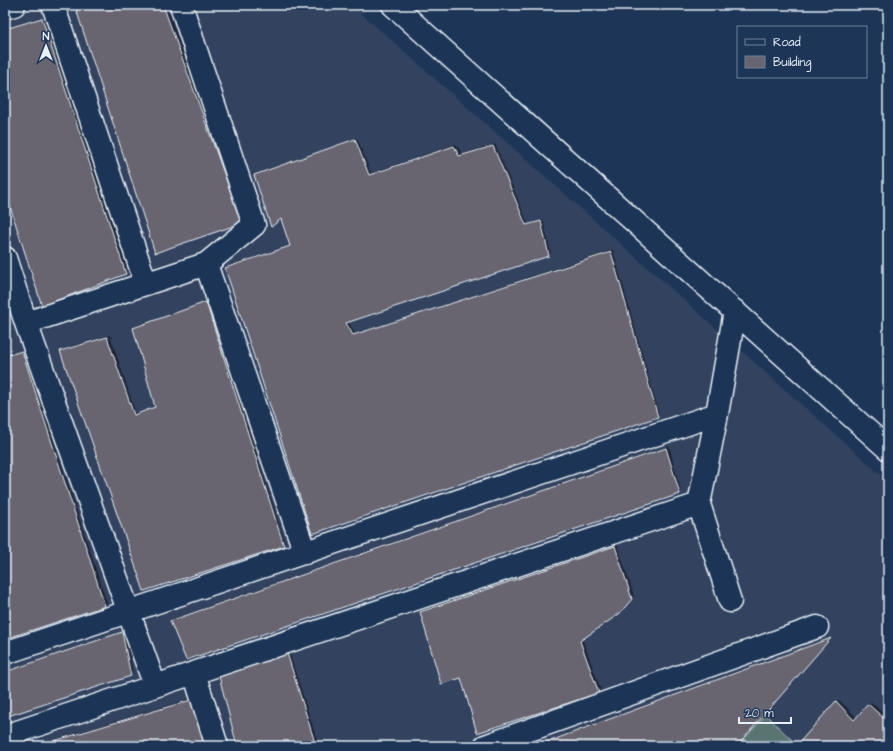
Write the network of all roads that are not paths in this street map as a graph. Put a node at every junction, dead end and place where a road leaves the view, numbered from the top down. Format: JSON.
{"nodes":[{"id":1,"x":14,"y":5,"type":"edge"},
{"id":2,"x":53,"y":5,"type":"edge"},
{"id":3,"x":181,"y":5,"type":"edge"},
{"id":4,"x":393,"y":5,"type":"edge"},
{"id":5,"x":5,"y":8,"type":"edge"},
{"id":6,"x":5,"y":258,"type":"edge"},
{"id":7,"x":206,"y":264,"type":"junction"},
{"id":8,"x":146,"y":284,"type":"junction"},
{"id":9,"x":735,"y":311,"type":"junction"},
{"id":10,"x":26,"y":323,"type":"junction"},
{"id":11,"x":717,"y":414,"type":"junction"},
{"id":12,"x":888,"y":449,"type":"edge"},
{"id":13,"x":699,"y":504,"type":"junction"},
{"id":14,"x":305,"y":552,"type":"junction"},
{"id":15,"x":730,"y":601,"type":"dead end"},
{"id":16,"x":128,"y":612,"type":"junction"},
{"id":17,"x":817,"y":627,"type":"dead end"},
{"id":18,"x":5,"y":653,"type":"edge"},
{"id":19,"x":194,"y":673,"type":"junction"},
{"id":20,"x":154,"y":686,"type":"junction"},
{"id":21,"x":5,"y":736,"type":"edge"},
{"id":22,"x":217,"y":746,"type":"edge"},
{"id":23,"x":485,"y":746,"type":"edge"}],
"edges":[{"from":1,"to":5,"type":"street"},
{"from":2,"to":8,"type":"street"},
{"from":3,"to":7,"type":"street"},
{"from":4,"to":9,"type":"street"},
{"from":6,"to":10,"type":"street"},
{"from":7,"to":8,"type":"street"},
{"from":7,"to":14,"type":"street"},
{"from":8,"to":10,"type":"street"},
{"from":9,"to":11,"type":"street"},
{"from":9,"to":12,"type":"street"},
{"from":10,"to":16,"type":"street"},
{"from":11,"to":13,"type":"street"},
{"from":11,"to":14,"type":"street"},
{"from":13,"to":15,"type":"street"},
{"from":13,"to":19,"type":"street"},
{"from":14,"to":16,"type":"street"},
{"from":16,"to":18,"type":"street"},
{"from":16,"to":20,"type":"street"},
{"from":17,"to":23,"type":"street"},
{"from":19,"to":20,"type":"street"},
{"from":19,"to":22,"type":"street"},
{"from":20,"to":21,"type":"street"}]}
